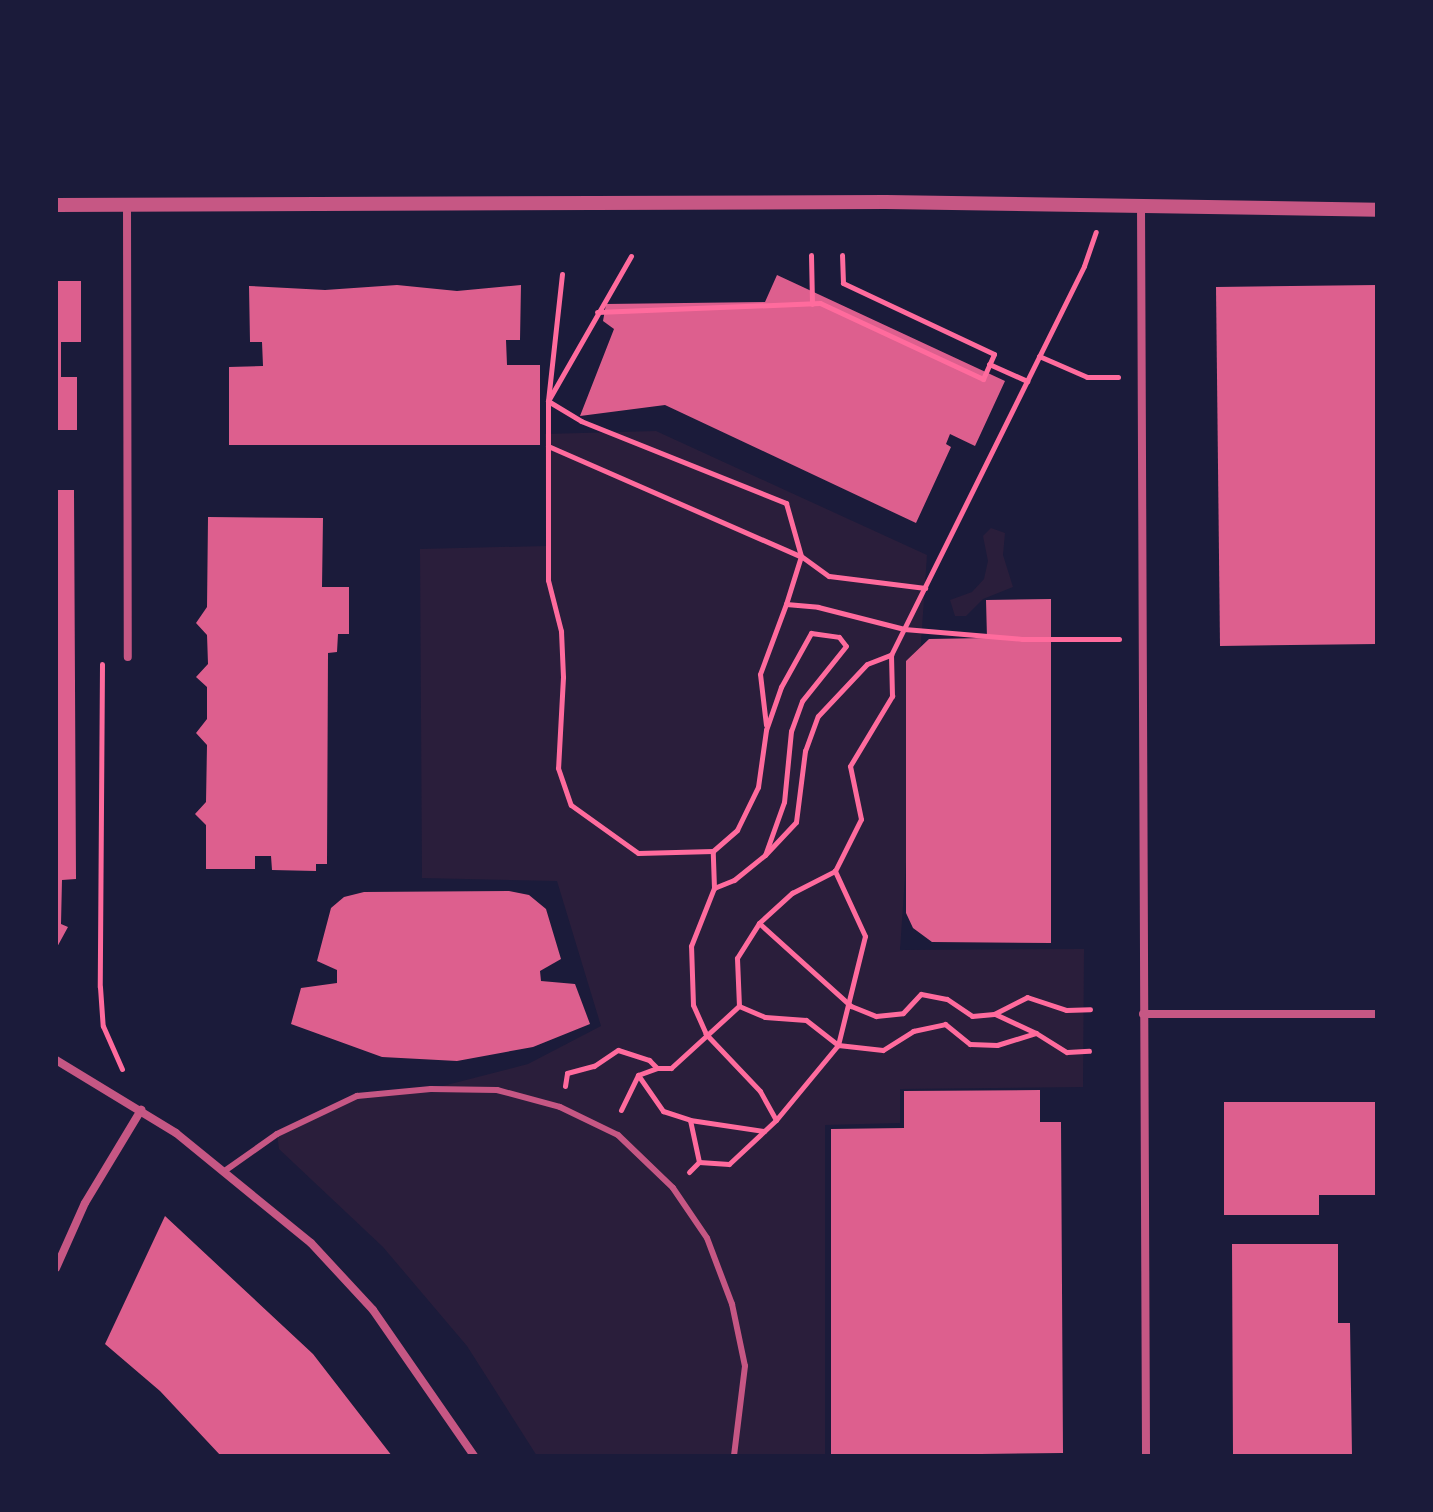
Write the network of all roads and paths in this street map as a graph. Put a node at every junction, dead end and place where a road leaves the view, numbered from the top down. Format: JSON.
{"nodes":[{"id":1,"x":56,"y":205,"type":"edge"},
{"id":2,"x":127,"y":205,"type":"junction"},
{"id":3,"x":1105,"y":205,"type":"junction"},
{"id":4,"x":1141,"y":205,"type":"junction"},
{"id":5,"x":1377,"y":210,"type":"edge"},
{"id":6,"x":811,"y":255,"type":"dead end"},
{"id":7,"x":842,"y":255,"type":"dead end"},
{"id":8,"x":631,"y":256,"type":"dead end"},
{"id":9,"x":562,"y":274,"type":"dead end"},
{"id":10,"x":812,"y":304,"type":"junction"},
{"id":11,"x":597,"y":312,"type":"junction"},
{"id":12,"x":1039,"y":356,"type":"junction"},
{"id":13,"x":989,"y":364,"type":"junction"},
{"id":14,"x":1087,"y":377,"type":"dead end"},
{"id":15,"x":1027,"y":381,"type":"junction"},
{"id":16,"x":548,"y":401,"type":"junction"},
{"id":17,"x":548,"y":446,"type":"junction"},
{"id":18,"x":801,"y":556,"type":"junction"},
{"id":19,"x":925,"y":588,"type":"junction"},
{"id":20,"x":786,"y":604,"type":"junction"},
{"id":21,"x":904,"y":629,"type":"junction"},
{"id":22,"x":1143,"y":639,"type":"junction"},
{"id":23,"x":891,"y":655,"type":"junction"},
{"id":24,"x":128,"y":657,"type":"joint"},
{"id":25,"x":766,"y":730,"type":"junction"},
{"id":26,"x":713,"y":851,"type":"junction"},
{"id":27,"x":765,"y":855,"type":"junction"},
{"id":28,"x":835,"y":871,"type":"junction"},
{"id":29,"x":714,"y":888,"type":"junction"},
{"id":30,"x":759,"y":923,"type":"junction"},
{"id":31,"x":739,"y":1006,"type":"junction"},
{"id":32,"x":851,"y":1006,"type":"junction"},
{"id":33,"x":1090,"y":1009,"type":"dead end"},
{"id":34,"x":994,"y":1014,"type":"junction"},
{"id":35,"x":1143,"y":1014,"type":"junction"},
{"id":36,"x":1377,"y":1014,"type":"edge"},
{"id":37,"x":1036,"y":1033,"type":"junction"},
{"id":38,"x":706,"y":1034,"type":"junction"},
{"id":39,"x":838,"y":1045,"type":"junction"},
{"id":40,"x":1089,"y":1051,"type":"dead end"},
{"id":41,"x":56,"y":1060,"type":"edge"},
{"id":42,"x":657,"y":1068,"type":"junction"},
{"id":43,"x":638,"y":1075,"type":"junction"},
{"id":44,"x":560,"y":1107,"type":"junction"},
{"id":45,"x":622,"y":1109,"type":"dead end"},
{"id":46,"x":141,"y":1110,"type":"junction"},
{"id":47,"x":690,"y":1120,"type":"junction"},
{"id":48,"x":776,"y":1120,"type":"junction"},
{"id":49,"x":765,"y":1131,"type":"junction"},
{"id":50,"x":226,"y":1170,"type":"junction"},
{"id":51,"x":56,"y":1268,"type":"edge"},
{"id":52,"x":474,"y":1456,"type":"edge"},
{"id":53,"x":734,"y":1456,"type":"edge"},
{"id":54,"x":1146,"y":1456,"type":"edge"}],
"edges":[{"from":1,"to":2,"type":"street"},
{"from":2,"to":3,"type":"street"},
{"from":2,"to":24,"type":"street"},
{"from":3,"to":4,"type":"street"},
{"from":3,"to":12,"type":"path"},
{"from":4,"to":5,"type":"street"},
{"from":4,"to":22,"type":"street"},
{"from":6,"to":10,"type":"path"},
{"from":7,"to":13,"type":"path"},
{"from":8,"to":11,"type":"path"},
{"from":9,"to":16,"type":"path"},
{"from":10,"to":11,"type":"path"},
{"from":10,"to":13,"type":"path"},
{"from":11,"to":16,"type":"path"},
{"from":12,"to":14,"type":"path"},
{"from":12,"to":15,"type":"path"},
{"from":13,"to":15,"type":"path"},
{"from":15,"to":19,"type":"path"},
{"from":16,"to":17,"type":"path"},
{"from":16,"to":18,"type":"path"},
{"from":17,"to":18,"type":"path"},
{"from":17,"to":26,"type":"path"},
{"from":18,"to":19,"type":"path"},
{"from":18,"to":20,"type":"path"},
{"from":19,"to":21,"type":"path"},
{"from":20,"to":21,"type":"path"},
{"from":20,"to":25,"type":"path"},
{"from":21,"to":22,"type":"path"},
{"from":21,"to":23,"type":"path"},
{"from":22,"to":35,"type":"street"},
{"from":23,"to":27,"type":"path"},
{"from":23,"to":28,"type":"path"},
{"from":24,"to":46,"type":"path"},
{"from":25,"to":26,"type":"path"},
{"from":25,"to":27,"type":"path"},
{"from":26,"to":29,"type":"path"},
{"from":27,"to":29,"type":"path"},
{"from":28,"to":30,"type":"path"},
{"from":28,"to":32,"type":"path"},
{"from":29,"to":38,"type":"path"},
{"from":30,"to":31,"type":"path"},
{"from":30,"to":32,"type":"path"},
{"from":31,"to":38,"type":"path"},
{"from":31,"to":39,"type":"path"},
{"from":32,"to":34,"type":"path"},
{"from":32,"to":39,"type":"path"},
{"from":33,"to":34,"type":"path"},
{"from":34,"to":37,"type":"path"},
{"from":35,"to":36,"type":"street"},
{"from":35,"to":54,"type":"street"},
{"from":37,"to":39,"type":"path"},
{"from":37,"to":40,"type":"path"},
{"from":38,"to":42,"type":"path"},
{"from":38,"to":48,"type":"path"},
{"from":39,"to":48,"type":"path"},
{"from":41,"to":46,"type":"street"},
{"from":42,"to":43,"type":"path"},
{"from":42,"to":44,"type":"path"},
{"from":43,"to":45,"type":"path"},
{"from":43,"to":47,"type":"path"},
{"from":44,"to":50,"type":"lane"},
{"from":44,"to":53,"type":"lane"},
{"from":46,"to":50,"type":"street"},
{"from":46,"to":51,"type":"street"},
{"from":47,"to":49,"type":"path"},
{"from":47,"to":49,"type":"path"},
{"from":48,"to":49,"type":"path"},
{"from":50,"to":52,"type":"street"}]}
